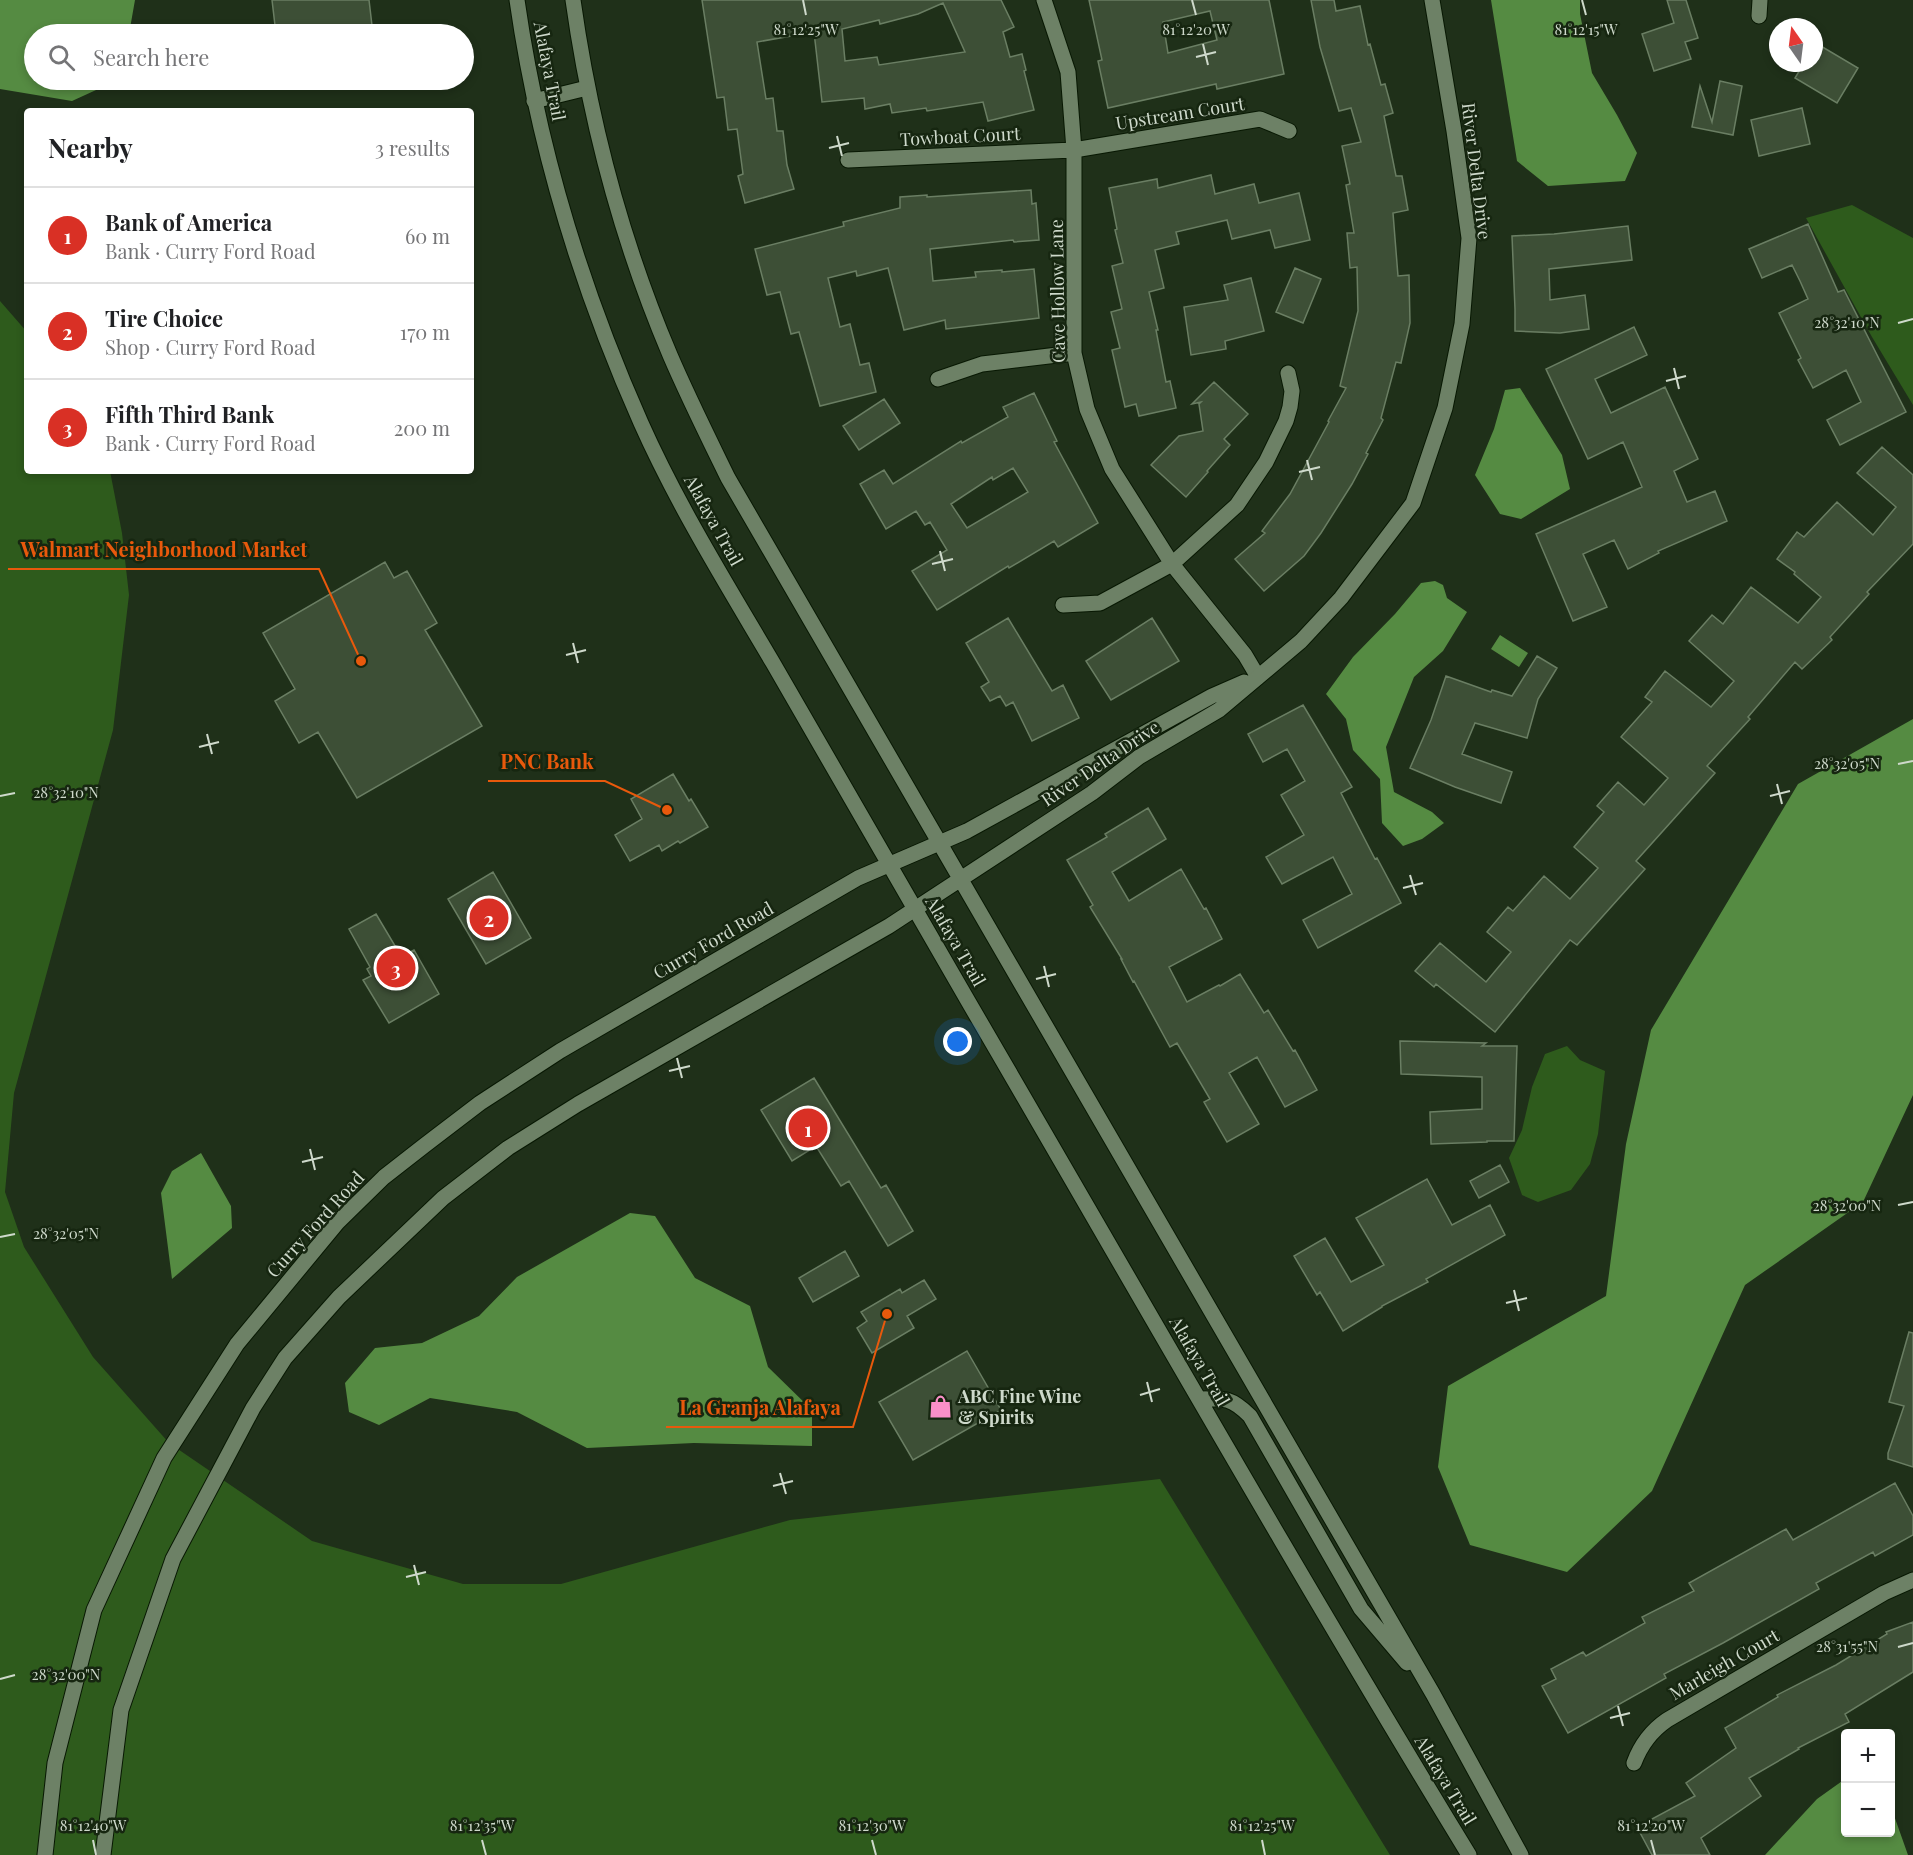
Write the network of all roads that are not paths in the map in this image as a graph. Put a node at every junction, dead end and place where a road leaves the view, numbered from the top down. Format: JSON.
{"nodes":[{"id":1,"x":517,"y":0,"type":"edge"},
{"id":2,"x":573,"y":0,"type":"edge"},
{"id":3,"x":1044,"y":0,"type":"edge"},
{"id":4,"x":1432,"y":0,"type":"edge"},
{"id":5,"x":1760,"y":0,"type":"edge"},
{"id":6,"x":1759,"y":16,"type":"dead end"},
{"id":7,"x":587,"y":88,"type":"junction"},
{"id":8,"x":534,"y":100,"type":"junction"},
{"id":9,"x":1289,"y":131,"type":"dead end"},
{"id":10,"x":1074,"y":150,"type":"junction"},
{"id":11,"x":848,"y":160,"type":"dead end"},
{"id":12,"x":1074,"y":353,"type":"junction"},
{"id":13,"x":1288,"y":373,"type":"dead end"},
{"id":14,"x":938,"y":379,"type":"dead end"},
{"id":15,"x":1172,"y":564,"type":"junction"},
{"id":16,"x":1063,"y":605,"type":"dead end"},
{"id":17,"x":1258,"y":677,"type":"junction"},
{"id":18,"x":940,"y":842,"type":"junction"},
{"id":19,"x":889,"y":864,"type":"junction"},
{"id":20,"x":960,"y":878,"type":"junction"},
{"id":21,"x":915,"y":909,"type":"junction"},
{"id":22,"x":1200,"y":1399,"type":"junction"},
{"id":23,"x":1913,"y":1580,"type":"edge"},
{"id":24,"x":1433,"y":1694,"type":"junction"},
{"id":25,"x":1634,"y":1762,"type":"dead end"},
{"id":26,"x":45,"y":1855,"type":"edge"},
{"id":27,"x":103,"y":1855,"type":"edge"},
{"id":28,"x":1469,"y":1855,"type":"edge"},
{"id":29,"x":1521,"y":1855,"type":"edge"}],
"edges":[{"from":1,"to":8,"type":"street","name":"Alafaya Trail"},
{"from":2,"to":7,"type":"street","name":"Alafaya Trail"},
{"from":3,"to":10,"type":"street","name":"Cave Hollow Lane"},
{"from":4,"to":17,"type":"street","name":"River Delta Drive"},
{"from":5,"to":6,"type":"street"},
{"from":7,"to":8,"type":"street"},
{"from":7,"to":18,"type":"street","name":"Alafaya Trail"},
{"from":8,"to":19,"type":"street","name":"Alafaya Trail"},
{"from":9,"to":10,"type":"street","name":"Upstream Court"},
{"from":10,"to":11,"type":"street","name":"Towboat Court"},
{"from":10,"to":12,"type":"street","name":"Cave Hollow Lane"},
{"from":12,"to":14,"type":"street"},
{"from":12,"to":15,"type":"street","name":"Cave Hollow Lane"},
{"from":13,"to":15,"type":"street"},
{"from":15,"to":16,"type":"street"},
{"from":15,"to":17,"type":"street","name":"Cave Hollow Lane"},
{"from":17,"to":18,"type":"street","name":"River Delta Drive"},
{"from":17,"to":20,"type":"street","name":"River Delta Drive"},
{"from":18,"to":19,"type":"street","name":"Curry Ford Road"},
{"from":18,"to":20,"type":"street","name":"Alafaya Trail"},
{"from":19,"to":21,"type":"street","name":"Alafaya Trail"},
{"from":19,"to":26,"type":"street","name":"Curry Ford Road"},
{"from":20,"to":21,"type":"street"},
{"from":20,"to":24,"type":"street","name":"Alafaya Trail"},
{"from":21,"to":22,"type":"street","name":"Alafaya Trail"},
{"from":21,"to":27,"type":"street"},
{"from":22,"to":24,"type":"street"},
{"from":22,"to":28,"type":"street","name":"Alafaya Trail"},
{"from":23,"to":25,"type":"street","name":"Marleigh Court"},
{"from":24,"to":29,"type":"street","name":"Alafaya Trail"}]}
